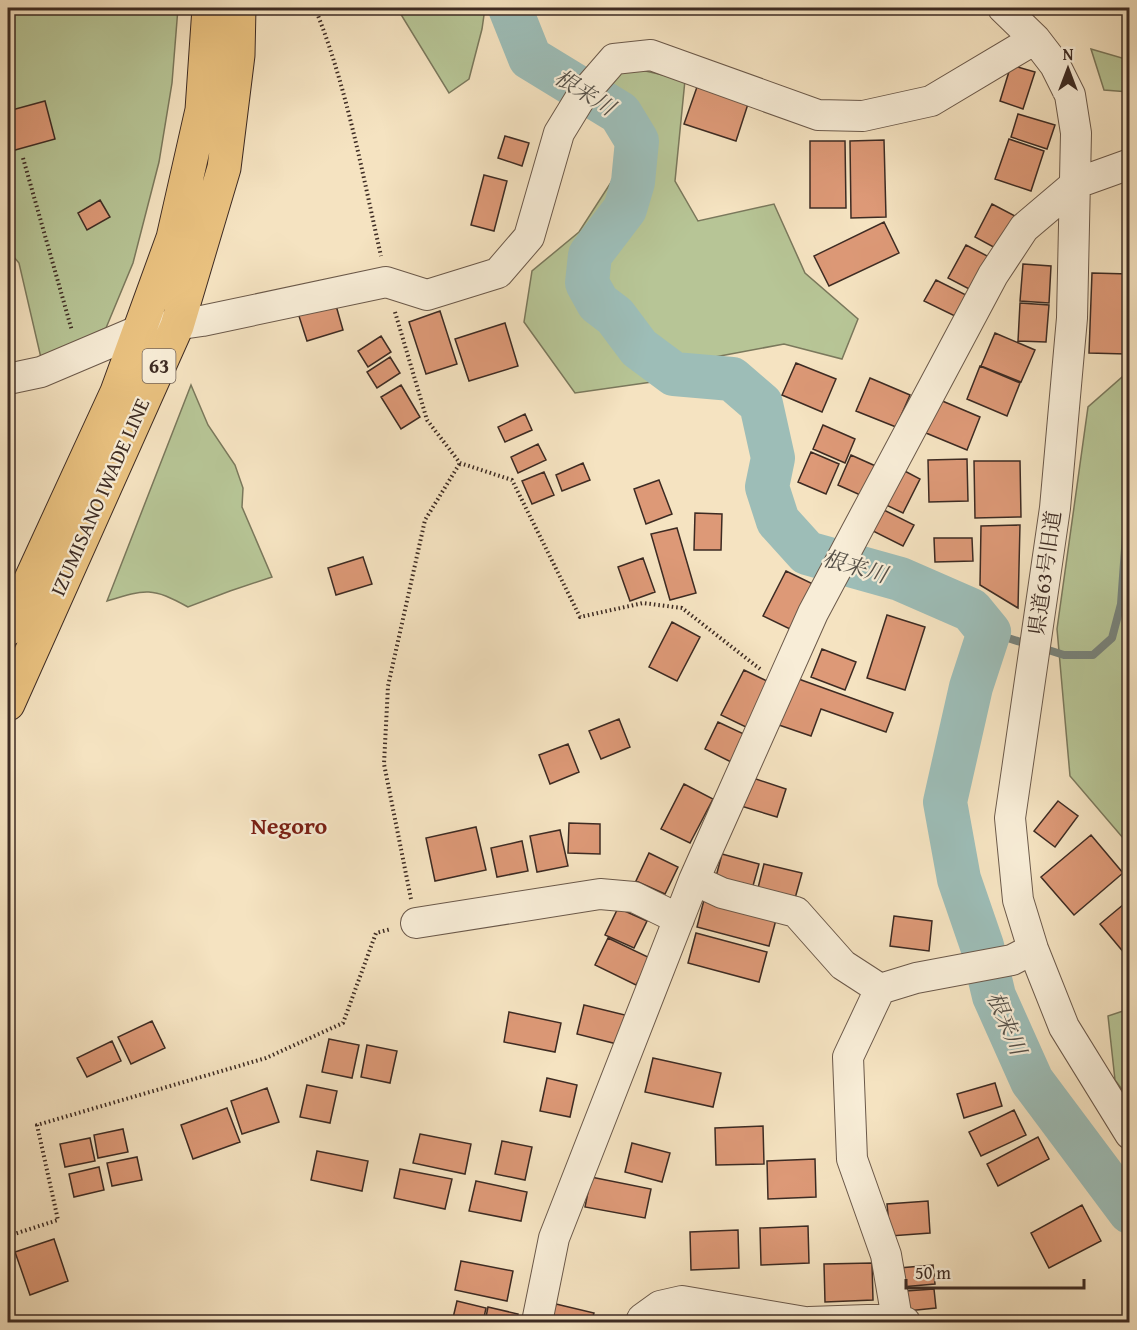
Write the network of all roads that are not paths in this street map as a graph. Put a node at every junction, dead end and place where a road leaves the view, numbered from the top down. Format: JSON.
{"nodes":[{"id":1,"x":209,"y":8,"type":"edge"},
{"id":2,"x":239,"y":8,"type":"edge"},
{"id":3,"x":1003,"y":8,"type":"edge"},
{"id":4,"x":1035,"y":39,"type":"junction"},
{"id":5,"x":1130,"y":164,"type":"edge"},
{"id":6,"x":1077,"y":183,"type":"junction"},
{"id":7,"x":177,"y":326,"type":"junction"},
{"id":8,"x":140,"y":330,"type":"junction"},
{"id":9,"x":8,"y":379,"type":"edge"},
{"id":10,"x":8,"y":629,"type":"edge"},
{"id":11,"x":8,"y":704,"type":"edge"},
{"id":12,"x":694,"y":880,"type":"junction"},
{"id":13,"x":679,"y":919,"type":"junction"},
{"id":14,"x":416,"y":922,"type":"road end"},
{"id":15,"x":1022,"y":955,"type":"junction"},
{"id":16,"x":880,"y":989,"type":"junction"},
{"id":17,"x":1130,"y":1134,"type":"edge"},
{"id":18,"x":901,"y":1321,"type":"edge"},
{"id":19,"x":537,"y":1323,"type":"edge"},
{"id":20,"x":641,"y":1323,"type":"edge"},
{"id":21,"x":807,"y":1323,"type":"edge"}],
"edges":[{"from":1,"to":8,"type":"main road","name":"IZUMISANO IWADE LINE","number":"63"},
{"from":2,"to":7,"type":"main road","name":"IZUMISANO IWADE LINE","number":"63"},
{"from":3,"to":4,"type":"street","name":"県道63号旧道"},
{"from":4,"to":6,"type":"street","name":"県道63号旧道"},
{"from":4,"to":7,"type":"street"},
{"from":5,"to":6,"type":"street"},
{"from":6,"to":12,"type":"street"},
{"from":6,"to":15,"type":"street","name":"県道63号旧道"},
{"from":7,"to":8,"type":"street"},
{"from":7,"to":11,"type":"main road","name":"IZUMISANO IWADE LINE","number":"63"},
{"from":8,"to":9,"type":"street"},
{"from":8,"to":10,"type":"main road","name":"IZUMISANO IWADE LINE","number":"63"},
{"from":12,"to":13,"type":"street"},
{"from":12,"to":16,"type":"street"},
{"from":13,"to":14,"type":"street"},
{"from":13,"to":19,"type":"street"},
{"from":15,"to":16,"type":"street"},
{"from":15,"to":17,"type":"street","name":"県道63号旧道"},
{"from":16,"to":18,"type":"street"},
{"from":18,"to":21,"type":"street"},
{"from":20,"to":21,"type":"street"}]}
